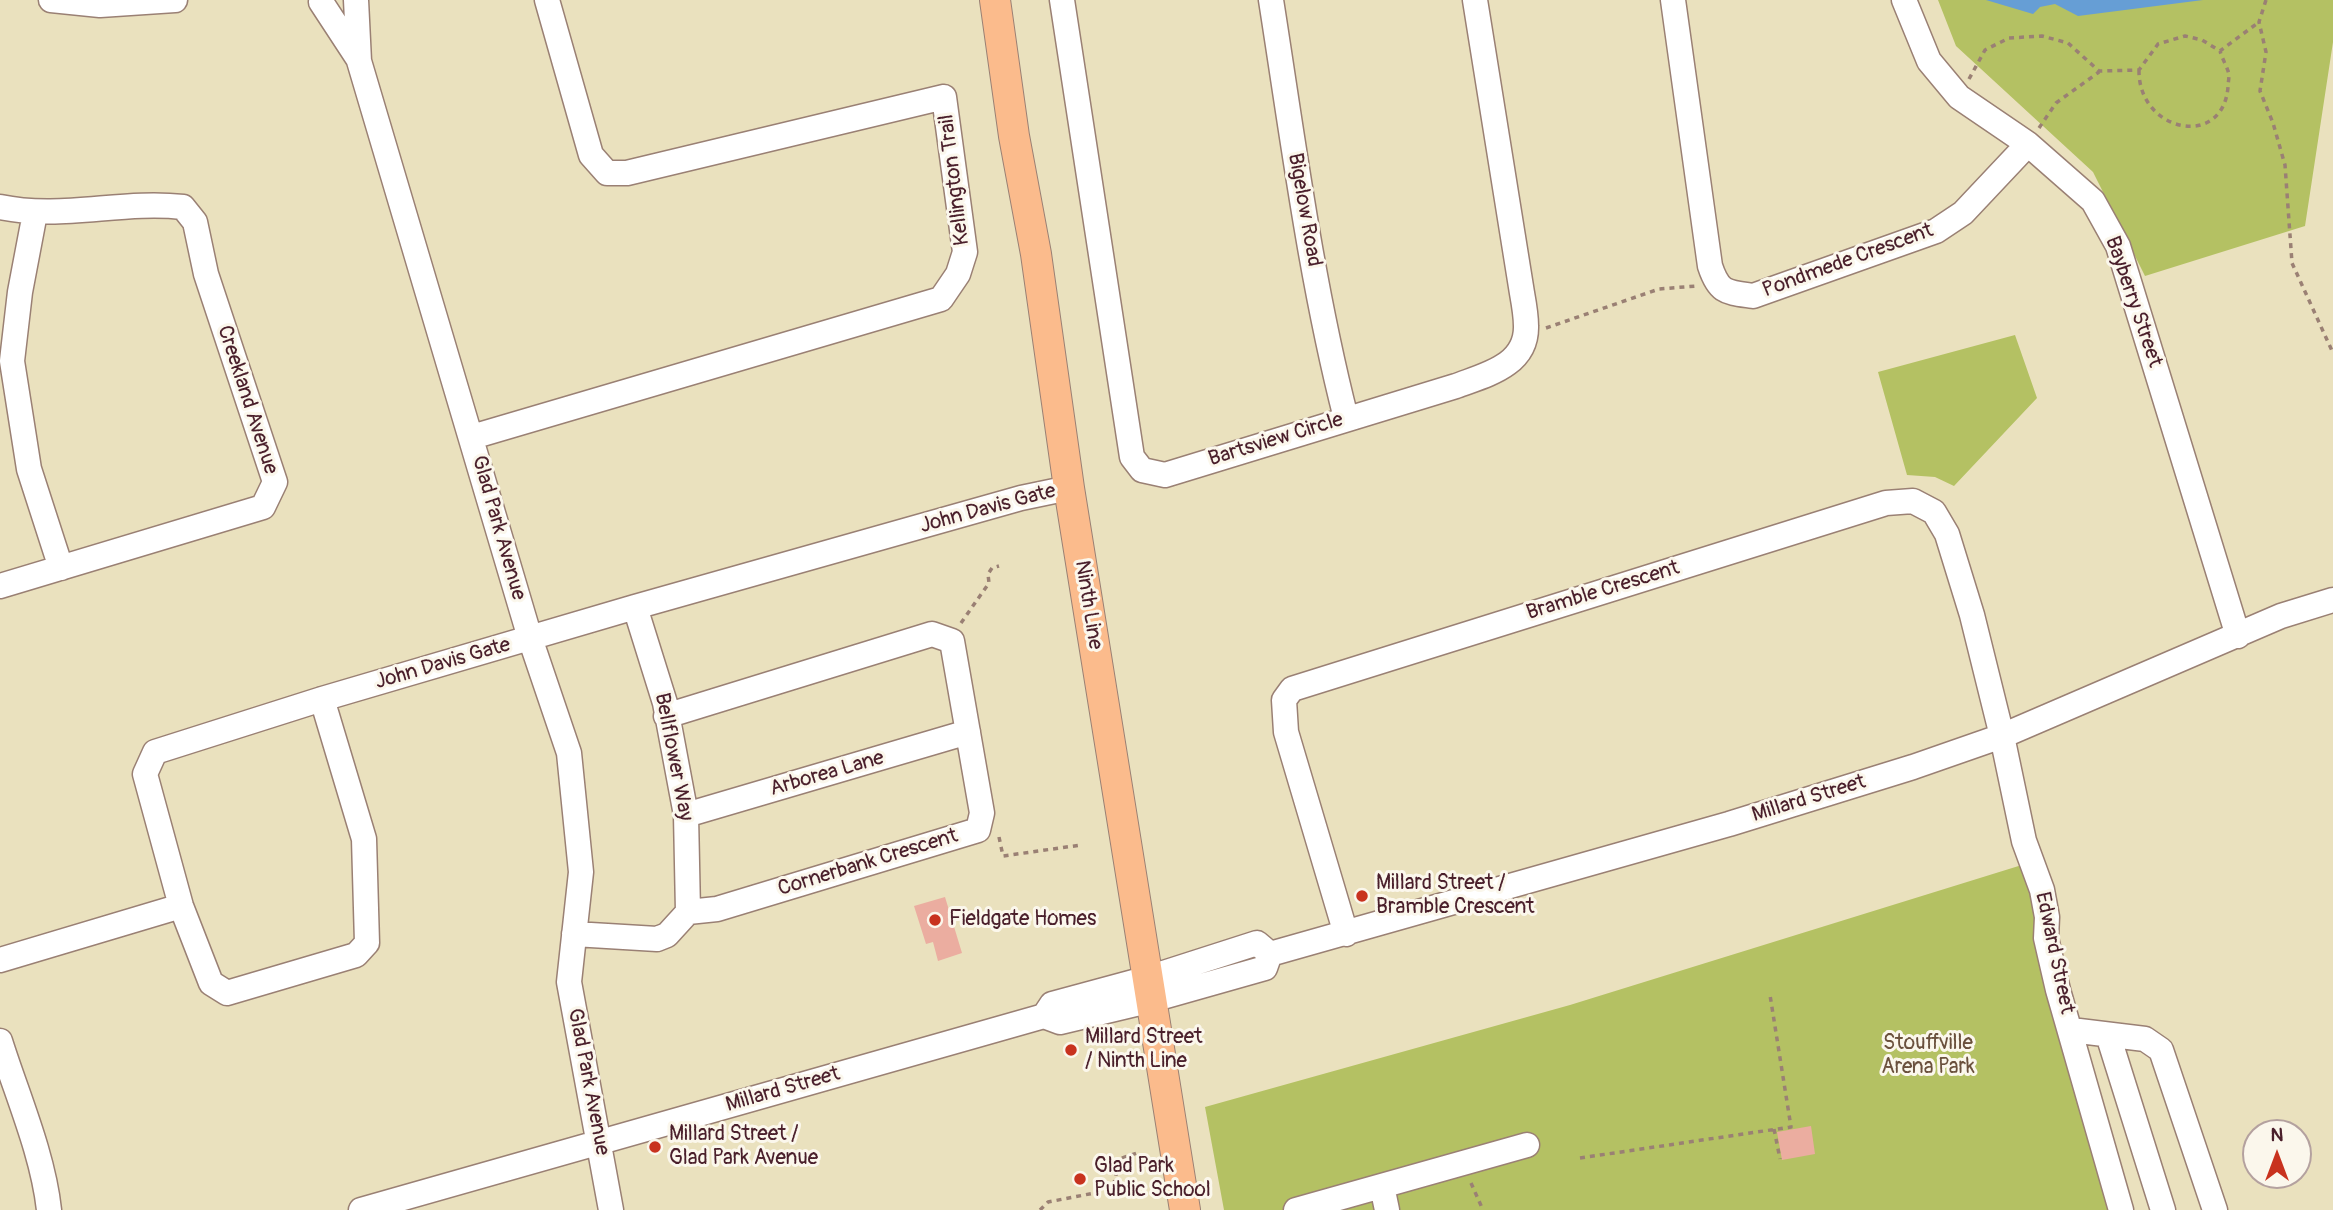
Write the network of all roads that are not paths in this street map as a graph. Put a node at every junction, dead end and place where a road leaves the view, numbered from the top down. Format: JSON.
{"nodes":[{"id":1,"x":51,"y":0,"type":"edge"},
{"id":2,"x":175,"y":0,"type":"edge"},
{"id":3,"x":346,"y":0,"type":"edge"},
{"id":4,"x":356,"y":0,"type":"edge"},
{"id":5,"x":547,"y":0,"type":"edge"},
{"id":6,"x":995,"y":0,"type":"edge"},
{"id":7,"x":1062,"y":0,"type":"edge"},
{"id":8,"x":1270,"y":0,"type":"edge"},
{"id":9,"x":1475,"y":0,"type":"edge"},
{"id":10,"x":1673,"y":0,"type":"edge"},
{"id":11,"x":1904,"y":0,"type":"edge"},
{"id":12,"x":319,"y":1,"type":"edge"},
{"id":13,"x":359,"y":61,"type":"junction"},
{"id":14,"x":2028,"y":144,"type":"junction"},
{"id":15,"x":0,"y":207,"type":"edge"},
{"id":16,"x":35,"y":213,"type":"junction"},
{"id":17,"x":1346,"y":418,"type":"junction"},
{"id":18,"x":472,"y":436,"type":"junction"},
{"id":19,"x":1069,"y":488,"type":"junction"},
{"id":20,"x":61,"y":568,"type":"junction"},
{"id":21,"x":0,"y":586,"type":"edge"},
{"id":22,"x":2333,"y":600,"type":"edge"},
{"id":23,"x":635,"y":607,"type":"junction"},
{"id":24,"x":2238,"y":636,"type":"junction"},
{"id":25,"x":530,"y":638,"type":"junction"},
{"id":26,"x":322,"y":699,"type":"junction"},
{"id":27,"x":666,"y":716,"type":"junction"},
{"id":28,"x":968,"y":732,"type":"junction"},
{"id":29,"x":2002,"y":736,"type":"junction"},
{"id":30,"x":686,"y":815,"type":"junction"},
{"id":31,"x":181,"y":906,"type":"junction"},
{"id":32,"x":688,"y":912,"type":"junction"},
{"id":33,"x":574,"y":934,"type":"junction"},
{"id":34,"x":1346,"y":934,"type":"junction"},
{"id":35,"x":0,"y":960,"type":"edge"},
{"id":36,"x":1150,"y":989,"type":"junction"},
{"id":37,"x":2071,"y":1030,"type":"junction"},
{"id":38,"x":2108,"y":1035,"type":"junction"},
{"id":39,"x":0,"y":1041,"type":"edge"},
{"id":40,"x":599,"y":1142,"type":"junction"},
{"id":41,"x":1527,"y":1145,"type":"dead end"},
{"id":42,"x":1385,"y":1198,"type":"edge"},
{"id":43,"x":52,"y":1203,"type":"edge"},
{"id":44,"x":1348,"y":1203,"type":"edge"},
{"id":45,"x":360,"y":1210,"type":"edge"},
{"id":46,"x":611,"y":1210,"type":"edge"},
{"id":47,"x":1185,"y":1210,"type":"edge"},
{"id":48,"x":1296,"y":1210,"type":"edge"},
{"id":49,"x":2121,"y":1210,"type":"edge"},
{"id":50,"x":2163,"y":1210,"type":"edge"},
{"id":51,"x":2215,"y":1210,"type":"edge"}],
"edges":[{"from":1,"to":2,"type":"street"},
{"from":3,"to":12,"type":"street"},
{"from":4,"to":13,"type":"street","name":"Glad Park Avenue"},
{"from":5,"to":18,"type":"street","name":"Kellington Trail"},
{"from":6,"to":19,"type":"main road","name":"Ninth Line"},
{"from":7,"to":17,"type":"street","name":"Bartsview Circle"},
{"from":8,"to":17,"type":"street","name":"Bigelow Road"},
{"from":9,"to":17,"type":"street","name":"Bartsview Circle"},
{"from":10,"to":14,"type":"street","name":"Pondmede Crescent"},
{"from":11,"to":14,"type":"street","name":"Bayberry Street"},
{"from":12,"to":13,"type":"street","name":"Glad Park Avenue"},
{"from":13,"to":18,"type":"street","name":"Glad Park Avenue"},
{"from":14,"to":24,"type":"street","name":"Bayberry Street"},
{"from":15,"to":16,"type":"street","name":"Creekland Avenue"},
{"from":16,"to":20,"type":"street"},
{"from":16,"to":20,"type":"street","name":"Creekland Avenue"},
{"from":18,"to":25,"type":"street","name":"Glad Park Avenue"},
{"from":19,"to":23,"type":"street","name":"John Davis Gate"},
{"from":19,"to":36,"type":"main road","name":"Ninth Line"},
{"from":20,"to":21,"type":"street","name":"Creekland Avenue"},
{"from":22,"to":24,"type":"street","name":"Millard Street"},
{"from":23,"to":25,"type":"street","name":"John Davis Gate"},
{"from":23,"to":27,"type":"street","name":"Bellflower Way"},
{"from":24,"to":29,"type":"street","name":"Millard Street"},
{"from":25,"to":26,"type":"street","name":"John Davis Gate"},
{"from":25,"to":33,"type":"street","name":"Glad Park Avenue"},
{"from":26,"to":31,"type":"street","name":"John Davis Gate"},
{"from":26,"to":31,"type":"street","name":"John Davis Gate"},
{"from":27,"to":28,"type":"street","name":"Cornerbank Crescent"},
{"from":27,"to":30,"type":"street","name":"Bellflower Way"},
{"from":28,"to":30,"type":"street","name":"Arborea Lane"},
{"from":28,"to":32,"type":"street","name":"Cornerbank Crescent"},
{"from":29,"to":34,"type":"street","name":"Millard Street"},
{"from":29,"to":34,"type":"street","name":"Bramble Crescent"},
{"from":29,"to":37,"type":"street","name":"Edward Street"},
{"from":30,"to":32,"type":"street","name":"Bellflower Way"},
{"from":31,"to":35,"type":"street"},
{"from":32,"to":33,"type":"street"},
{"from":33,"to":40,"type":"street","name":"Glad Park Avenue"},
{"from":34,"to":36,"type":"street","name":"Millard Street"},
{"from":36,"to":40,"type":"street","name":"Millard Street"},
{"from":36,"to":47,"type":"main road","name":"Ninth Line"},
{"from":37,"to":38,"type":"street"},
{"from":37,"to":49,"type":"street","name":"Edward Street"},
{"from":38,"to":50,"type":"street"},
{"from":38,"to":51,"type":"street"},
{"from":39,"to":43,"type":"street"},
{"from":40,"to":45,"type":"street","name":"Millard Street"},
{"from":40,"to":46,"type":"street","name":"Glad Park Avenue"},
{"from":41,"to":42,"type":"street"},
{"from":42,"to":44,"type":"street"},
{"from":44,"to":48,"type":"street"}]}
